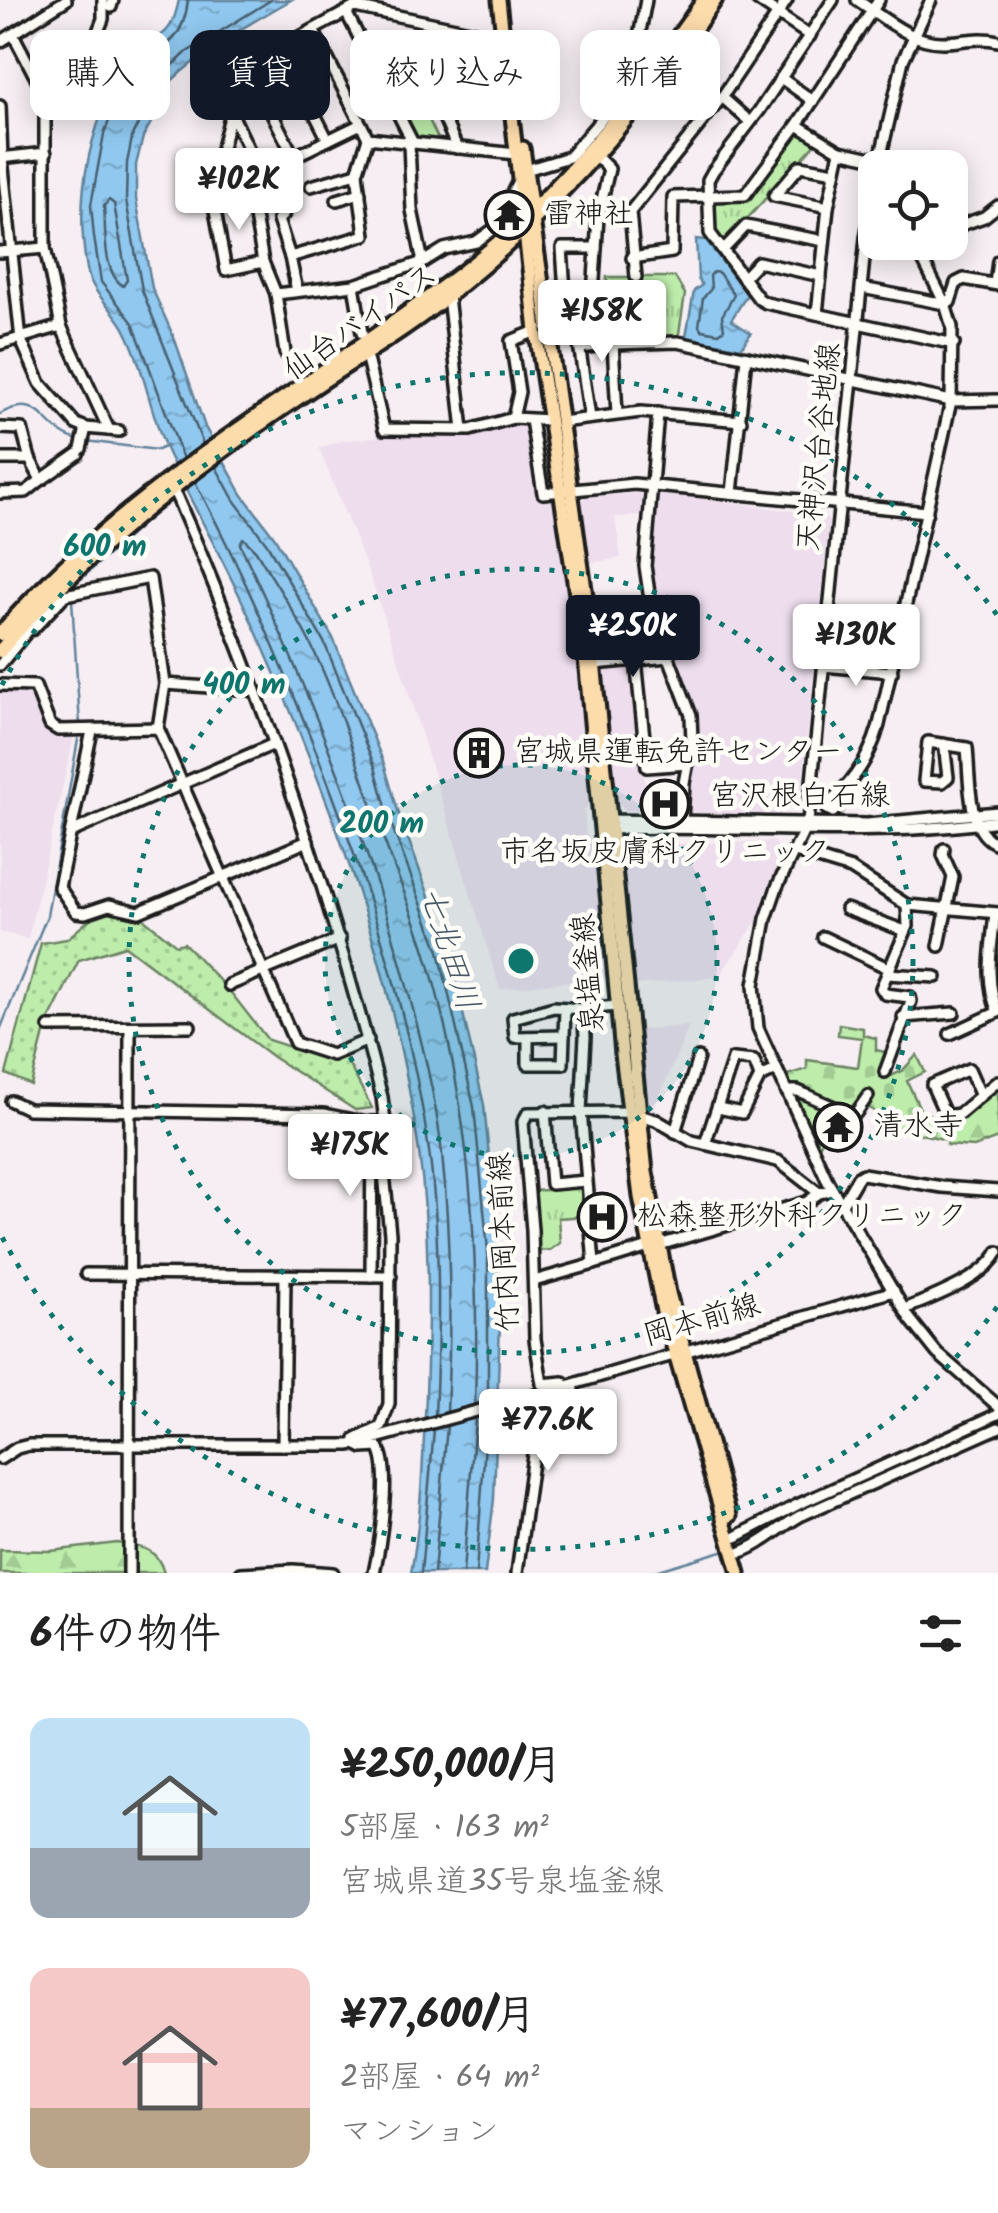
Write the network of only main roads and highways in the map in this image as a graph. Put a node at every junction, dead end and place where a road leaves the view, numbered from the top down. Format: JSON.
{"nodes":[{"id":1,"x":499,"y":0,"type":"edge"},
{"id":2,"x":506,"y":0,"type":"edge"},
{"id":3,"x":704,"y":0,"type":"edge"},
{"id":4,"x":715,"y":0,"type":"edge"},
{"id":5,"x":505,"y":30,"type":"edge"},
{"id":6,"x":506,"y":30,"type":"edge"},
{"id":7,"x":513,"y":120,"type":"edge"},
{"id":8,"x":516,"y":120,"type":"edge"},
{"id":9,"x":522,"y":176,"type":"junction"},
{"id":10,"x":527,"y":220,"type":"junction"},
{"id":11,"x":285,"y":401,"type":"junction"},
{"id":12,"x":566,"y":490,"type":"junction"},
{"id":13,"x":16,"y":620,"type":"edge"},
{"id":14,"x":0,"y":634,"type":"edge"},
{"id":15,"x":0,"y":651,"type":"edge"},
{"id":16,"x":606,"y":824,"type":"junction"},
{"id":17,"x":634,"y":1113,"type":"junction"},
{"id":18,"x":680,"y":1353,"type":"junction"},
{"id":19,"x":743,"y":1573,"type":"edge"}],
"edges":[{"from":1,"to":5,"type":"main road"},
{"from":2,"to":6,"type":"main road"},
{"from":3,"to":10,"type":"highway","name":"仙台バイパス"},
{"from":4,"to":10,"type":"highway","name":"仙台バイパス"},
{"from":7,"to":9,"type":"main road"},
{"from":8,"to":9,"type":"main road"},
{"from":9,"to":10,"type":"main road"},
{"from":10,"to":11,"type":"highway","name":"仙台バイパス"},
{"from":10,"to":11,"type":"highway","name":"仙台バイパス"},
{"from":10,"to":12,"type":"main road"},
{"from":11,"to":13,"type":"highway","name":"仙台バイパス"},
{"from":12,"to":16,"type":"main road","name":"泉塩釜線"},
{"from":12,"to":16,"type":"main road"},
{"from":13,"to":14,"type":"highway","name":"仙台バイパス"},
{"from":13,"to":15,"type":"highway","name":"仙台バイパス"},
{"from":16,"to":17,"type":"main road"},
{"from":16,"to":17,"type":"main road","name":"泉塩釜線"},
{"from":17,"to":18,"type":"main road"},
{"from":18,"to":19,"type":"main road"},
{"from":18,"to":19,"type":"main road"}]}
